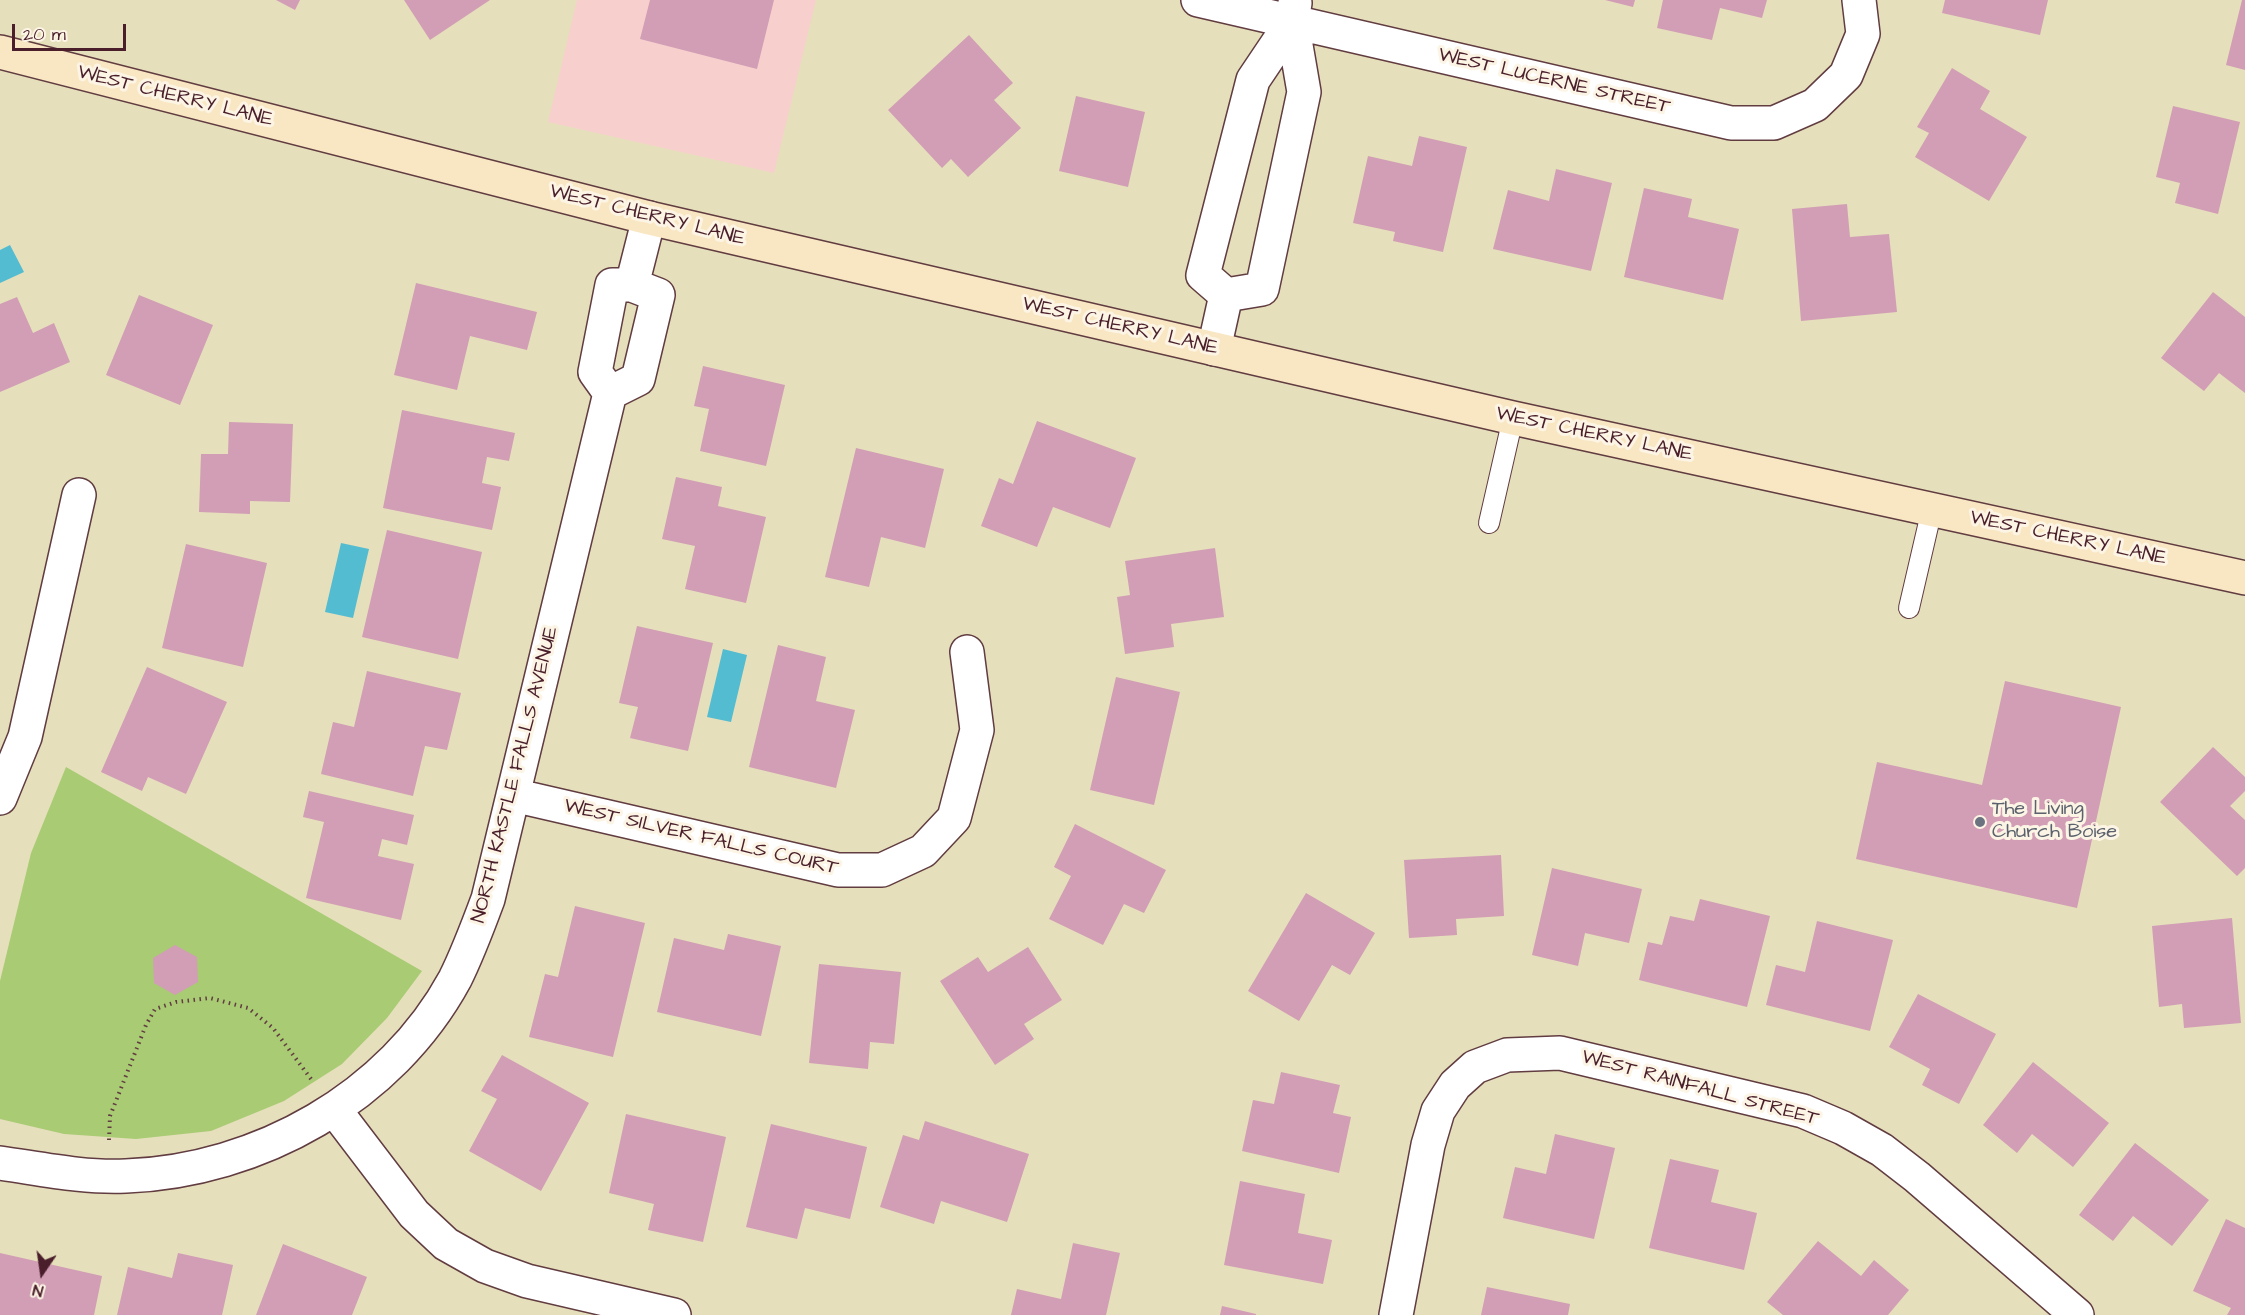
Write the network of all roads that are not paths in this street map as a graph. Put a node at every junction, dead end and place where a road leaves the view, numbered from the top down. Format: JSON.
{"nodes":[{"id":1,"x":1198,"y":0,"type":"edge"},
{"id":2,"x":1859,"y":0,"type":"edge"},
{"id":3,"x":1294,"y":11,"type":"edge"},
{"id":4,"x":0,"y":52,"type":"edge"},
{"id":5,"x":649,"y":218,"type":"junction"},
{"id":6,"x":632,"y":285,"type":"junction"},
{"id":7,"x":1226,"y":295,"type":"junction"},
{"id":8,"x":1214,"y":349,"type":"junction"},
{"id":9,"x":610,"y":393,"type":"junction"},
{"id":10,"x":1513,"y":418,"type":"junction"},
{"id":11,"x":79,"y":495,"type":"dead end"},
{"id":12,"x":1932,"y":509,"type":"junction"},
{"id":13,"x":1490,"y":523,"type":"dead end"},
{"id":14,"x":2245,"y":578,"type":"edge"},
{"id":15,"x":1909,"y":608,"type":"dead end"},
{"id":16,"x":967,"y":652,"type":"dead end"},
{"id":17,"x":513,"y":795,"type":"junction"},
{"id":18,"x":0,"y":798,"type":"edge"},
{"id":19,"x":334,"y":1109,"type":"junction"},
{"id":20,"x":0,"y":1162,"type":"edge"},
{"id":21,"x":674,"y":1315,"type":"edge"},
{"id":22,"x":1396,"y":1315,"type":"edge"},
{"id":23,"x":2077,"y":1315,"type":"edge"}],
"edges":[{"from":1,"to":3,"type":"street","name":"WEST LUCERNE STREET"},
{"from":2,"to":3,"type":"street","name":"WEST LUCERNE STREET"},
{"from":3,"to":7,"type":"street"},
{"from":3,"to":7,"type":"street"},
{"from":4,"to":5,"type":"main road","name":"WEST CHERRY LANE"},
{"from":5,"to":6,"type":"street"},
{"from":5,"to":8,"type":"main road","name":"WEST CHERRY LANE"},
{"from":6,"to":9,"type":"street"},
{"from":6,"to":9,"type":"street"},
{"from":7,"to":8,"type":"street"},
{"from":8,"to":10,"type":"main road","name":"WEST CHERRY LANE"},
{"from":9,"to":17,"type":"street","name":"NORTH KASTLE FALLS AVENUE"},
{"from":10,"to":12,"type":"main road","name":"WEST CHERRY LANE"},
{"from":10,"to":13,"type":"lane"},
{"from":11,"to":18,"type":"street"},
{"from":12,"to":14,"type":"main road","name":"WEST CHERRY LANE"},
{"from":12,"to":15,"type":"lane"},
{"from":16,"to":17,"type":"street","name":"WEST SILVER FALLS COURT"},
{"from":17,"to":19,"type":"street","name":"NORTH KASTLE FALLS AVENUE"},
{"from":19,"to":20,"type":"street","name":"NORTH KASTLE FALLS AVENUE"},
{"from":19,"to":21,"type":"street"},
{"from":22,"to":23,"type":"street","name":"WEST RAINFALL STREET"}]}
